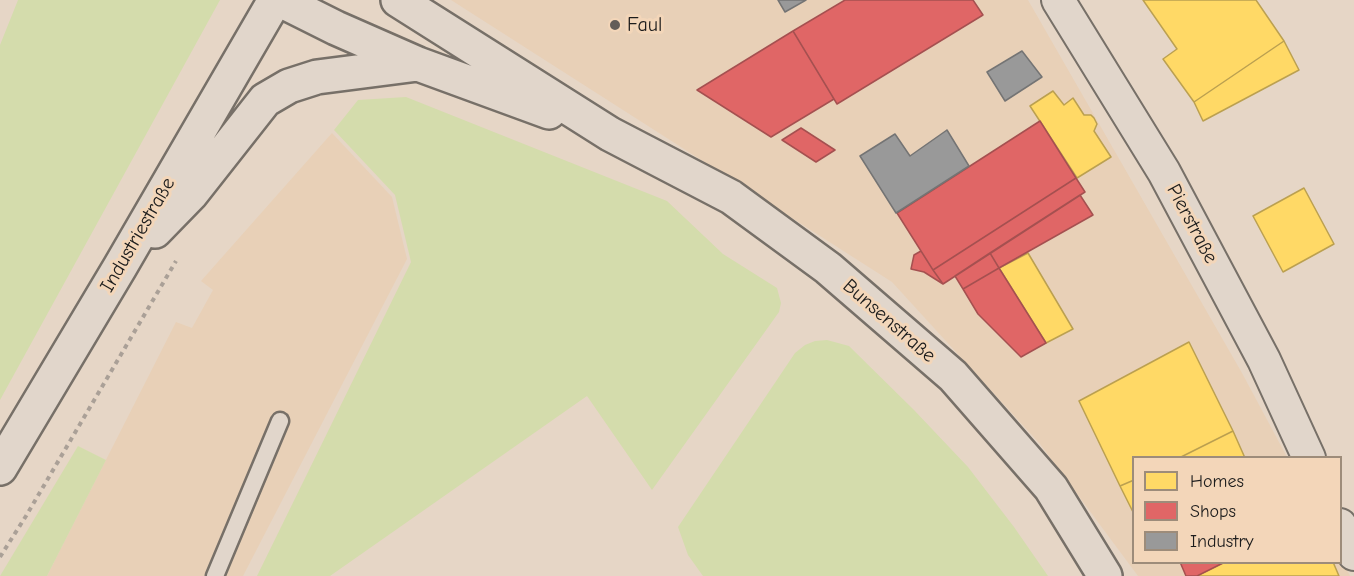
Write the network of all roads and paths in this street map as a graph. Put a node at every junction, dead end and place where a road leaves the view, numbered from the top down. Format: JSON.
{"nodes":[{"id":1,"x":275,"y":0,"type":"edge"},
{"id":2,"x":280,"y":0,"type":"edge"},
{"id":3,"x":398,"y":0,"type":"edge"},
{"id":4,"x":1058,"y":0,"type":"edge"},
{"id":5,"x":418,"y":64,"type":"junction"},
{"id":6,"x":610,"y":134,"type":"junction"},
{"id":7,"x":180,"y":254,"type":"dead end"},
{"id":8,"x":120,"y":267,"type":"junction"},
{"id":9,"x":280,"y":421,"type":"dead end"},
{"id":10,"x":1308,"y":456,"type":"edge"},
{"id":11,"x":0,"y":468,"type":"edge"},
{"id":12,"x":1342,"y":527,"type":"edge"},
{"id":13,"x":1354,"y":554,"type":"edge"},
{"id":14,"x":0,"y":557,"type":"edge"},
{"id":15,"x":215,"y":576,"type":"edge"},
{"id":16,"x":1105,"y":576,"type":"edge"}],
"edges":[{"from":1,"to":8,"type":"main road","name":"Industriestraße"},
{"from":2,"to":5,"type":"main road","name":"Bunsenstraße"},
{"from":3,"to":6,"type":"main road","name":"Bunsenstraße"},
{"from":4,"to":10,"type":"street","name":"Pierstraße"},
{"from":5,"to":6,"type":"main road","name":"Bunsenstraße"},
{"from":5,"to":8,"type":"main road","name":"Bunsenstraße"},
{"from":6,"to":16,"type":"main road","name":"Bunsenstraße"},
{"from":7,"to":14,"type":"path"},
{"from":8,"to":11,"type":"main road","name":"Industriestraße"},
{"from":9,"to":15,"type":"lane"},
{"from":12,"to":13,"type":"street"}]}
